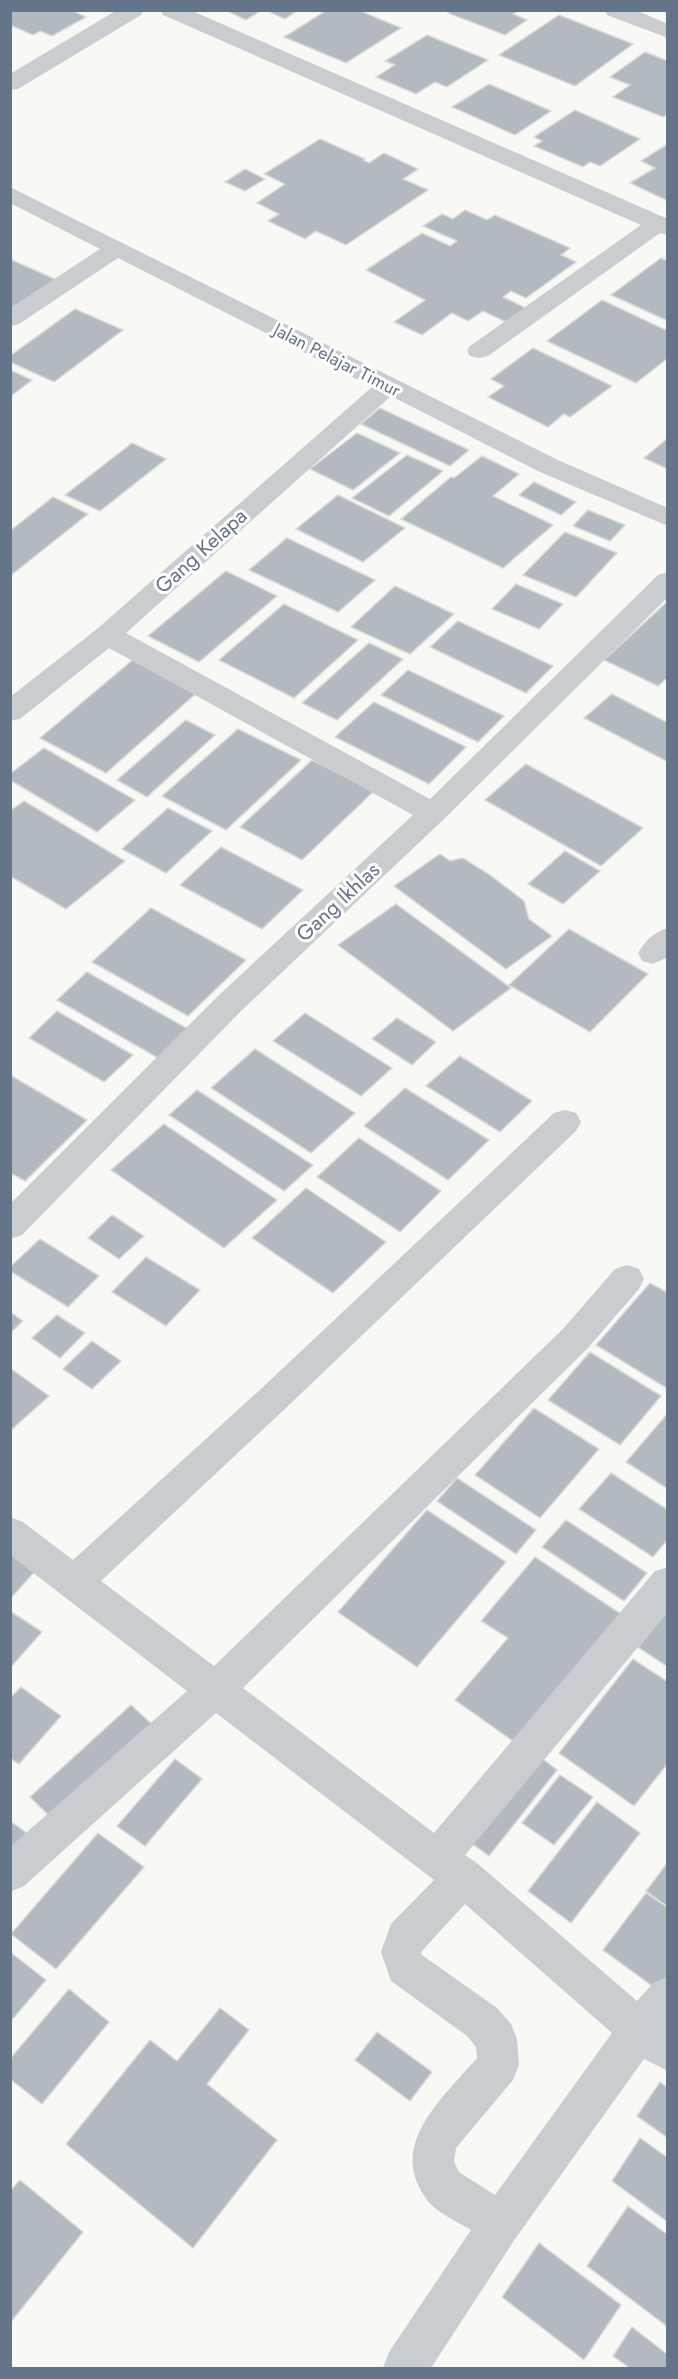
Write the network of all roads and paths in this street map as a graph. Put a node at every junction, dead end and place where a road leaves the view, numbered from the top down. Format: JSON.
{"nodes":[{"id":1,"x":133,"y":10,"type":"edge"},
{"id":2,"x":171,"y":10,"type":"edge"},
{"id":3,"x":615,"y":10,"type":"edge"},
{"id":4,"x":668,"y":32,"type":"edge"},
{"id":5,"x":10,"y":84,"type":"edge"},
{"id":6,"x":10,"y":194,"type":"edge"},
{"id":7,"x":663,"y":226,"type":"edge"},
{"id":8,"x":117,"y":248,"type":"junction"},
{"id":9,"x":10,"y":319,"type":"edge"},
{"id":10,"x":479,"y":351,"type":"dead end"},
{"id":11,"x":387,"y":386,"type":"junction"},
{"id":12,"x":668,"y":518,"type":"edge"},
{"id":13,"x":668,"y":581,"type":"edge"},
{"id":14,"x":107,"y":634,"type":"junction"},
{"id":15,"x":10,"y":712,"type":"edge"},
{"id":16,"x":433,"y":813,"type":"junction"},
{"id":17,"x":565,"y":1122,"type":"dead end"},
{"id":18,"x":10,"y":1226,"type":"edge"},
{"id":19,"x":627,"y":1279,"type":"dead end"},
{"id":20,"x":10,"y":1533,"type":"edge"},
{"id":21,"x":74,"y":1582,"type":"junction"},
{"id":22,"x":668,"y":1582,"type":"edge"},
{"id":23,"x":214,"y":1691,"type":"junction"},
{"id":24,"x":451,"y":1868,"type":"junction"},
{"id":25,"x":10,"y":1873,"type":"edge"},
{"id":26,"x":668,"y":1997,"type":"edge"},
{"id":27,"x":653,"y":2040,"type":"edge"},
{"id":28,"x":500,"y":2224,"type":"junction"},
{"id":29,"x":405,"y":2368,"type":"edge"}],
"edges":[{"from":1,"to":5,"type":"street"},
{"from":2,"to":7,"type":"street"},
{"from":3,"to":4,"type":"street"},
{"from":6,"to":8,"type":"street","name":"Jalan Pelajar Timur"},
{"from":7,"to":10,"type":"street"},
{"from":8,"to":9,"type":"street"},
{"from":8,"to":11,"type":"street","name":"Jalan Pelajar Timur"},
{"from":11,"to":12,"type":"street","name":"Jalan Pelajar Timur"},
{"from":11,"to":14,"type":"street","name":"Gang Kelapa"},
{"from":13,"to":16,"type":"street","name":"Gang Ikhlas"},
{"from":14,"to":15,"type":"street","name":"Gang Kelapa"},
{"from":14,"to":16,"type":"street"},
{"from":16,"to":18,"type":"street","name":"Gang Ikhlas"},
{"from":17,"to":21,"type":"street"},
{"from":19,"to":23,"type":"street"},
{"from":20,"to":21,"type":"street"},
{"from":21,"to":23,"type":"street"},
{"from":22,"to":24,"type":"street"},
{"from":23,"to":24,"type":"street"},
{"from":23,"to":25,"type":"street"},
{"from":24,"to":27,"type":"street"},
{"from":24,"to":28,"type":"street"},
{"from":26,"to":27,"type":"street"},
{"from":27,"to":28,"type":"street"},
{"from":28,"to":29,"type":"street"}]}
